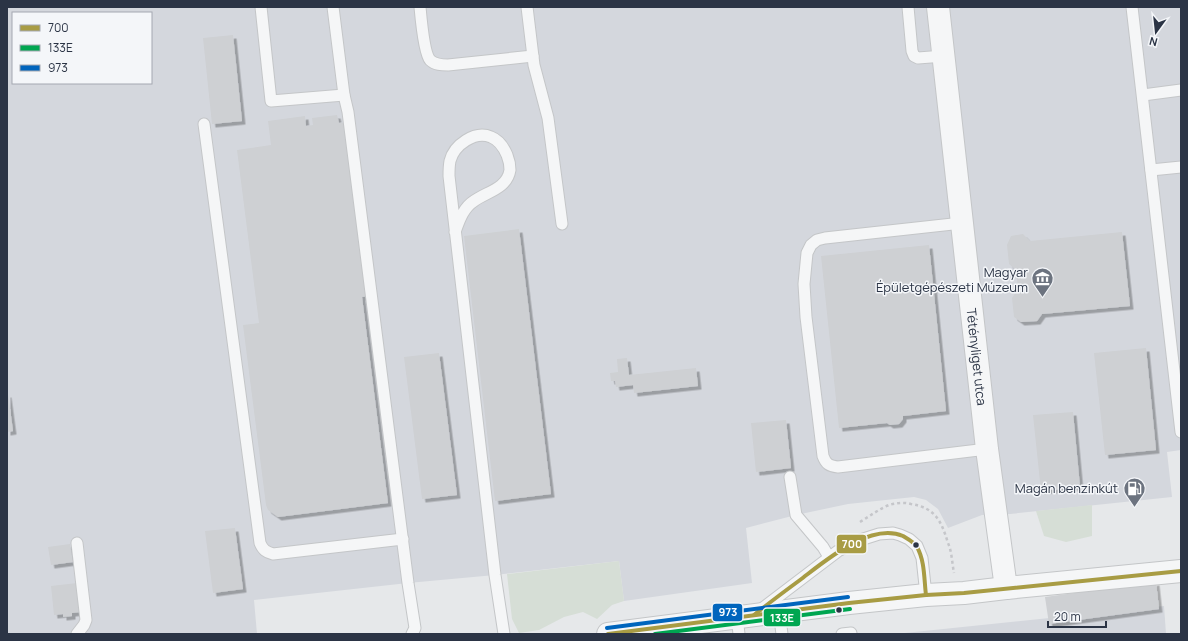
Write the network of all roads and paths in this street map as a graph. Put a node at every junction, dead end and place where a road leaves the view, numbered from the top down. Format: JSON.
{"nodes":[{"id":1,"x":261,"y":7,"type":"edge"},
{"id":2,"x":334,"y":7,"type":"edge"},
{"id":3,"x":420,"y":7,"type":"edge"},
{"id":4,"x":527,"y":7,"type":"edge"},
{"id":5,"x":908,"y":7,"type":"edge"},
{"id":6,"x":938,"y":7,"type":"edge"},
{"id":7,"x":1132,"y":7,"type":"edge"},
{"id":8,"x":533,"y":56,"type":"junction"},
{"id":9,"x":944,"y":56,"type":"junction"},
{"id":10,"x":1181,"y":90,"type":"edge"},
{"id":11,"x":344,"y":95,"type":"junction"},
{"id":12,"x":1142,"y":95,"type":"junction"},
{"id":13,"x":204,"y":124,"type":"dead end"},
{"id":14,"x":1181,"y":167,"type":"edge"},
{"id":15,"x":1151,"y":170,"type":"junction"},
{"id":16,"x":962,"y":223,"type":"junction"},
{"id":17,"x":562,"y":224,"type":"dead end"},
{"id":18,"x":455,"y":232,"type":"junction"},
{"id":19,"x":1178,"y":374,"type":"edge"},
{"id":20,"x":1181,"y":426,"type":"edge"},
{"id":21,"x":987,"y":449,"type":"junction"},
{"id":22,"x":790,"y":477,"type":"dead end"},
{"id":23,"x":403,"y":539,"type":"junction"},
{"id":24,"x":76,"y":543,"type":"dead end"},
{"id":25,"x":829,"y":557,"type":"junction"},
{"id":26,"x":1181,"y":571,"type":"edge"},
{"id":27,"x":1006,"y":588,"type":"junction"},
{"id":28,"x":926,"y":595,"type":"junction"},
{"id":29,"x":779,"y":612,"type":"junction"},
{"id":30,"x":744,"y":622,"type":"edge"},
{"id":31,"x":416,"y":632,"type":"edge"},
{"id":32,"x":77,"y":634,"type":"edge"},
{"id":33,"x":504,"y":634,"type":"edge"},
{"id":34,"x":608,"y":634,"type":"edge"},
{"id":35,"x":782,"y":634,"type":"edge"}],
"edges":[{"from":1,"to":11,"type":"lane"},
{"from":2,"to":11,"type":"lane"},
{"from":3,"to":8,"type":"lane"},
{"from":4,"to":8,"type":"lane"},
{"from":5,"to":9,"type":"lane"},
{"from":6,"to":9,"type":"street","name":"Tétényliget utca"},
{"from":7,"to":12,"type":"lane"},
{"from":8,"to":17,"type":"lane"},
{"from":9,"to":16,"type":"street","name":"Tétényliget utca"},
{"from":10,"to":12,"type":"lane"},
{"from":11,"to":23,"type":"lane"},
{"from":12,"to":15,"type":"lane"},
{"from":13,"to":23,"type":"lane"},
{"from":14,"to":15,"type":"lane"},
{"from":15,"to":19,"type":"lane"},
{"from":16,"to":21,"type":"street","name":"Tétényliget utca"},
{"from":16,"to":21,"type":"lane"},
{"from":18,"to":18,"type":"lane"},
{"from":18,"to":33,"type":"lane"},
{"from":19,"to":20,"type":"lane"},
{"from":21,"to":27,"type":"street","name":"Tétényliget utca"},
{"from":22,"to":25,"type":"lane"},
{"from":23,"to":31,"type":"lane"},
{"from":24,"to":32,"type":"lane"},
{"from":25,"to":28,"type":"lane"},
{"from":25,"to":30,"type":"lane"},
{"from":26,"to":27,"type":"street"},
{"from":27,"to":28,"type":"street"},
{"from":28,"to":29,"type":"street"},
{"from":29,"to":30,"type":"street"},
{"from":29,"to":35,"type":"lane"},
{"from":30,"to":34,"type":"street"}]}
